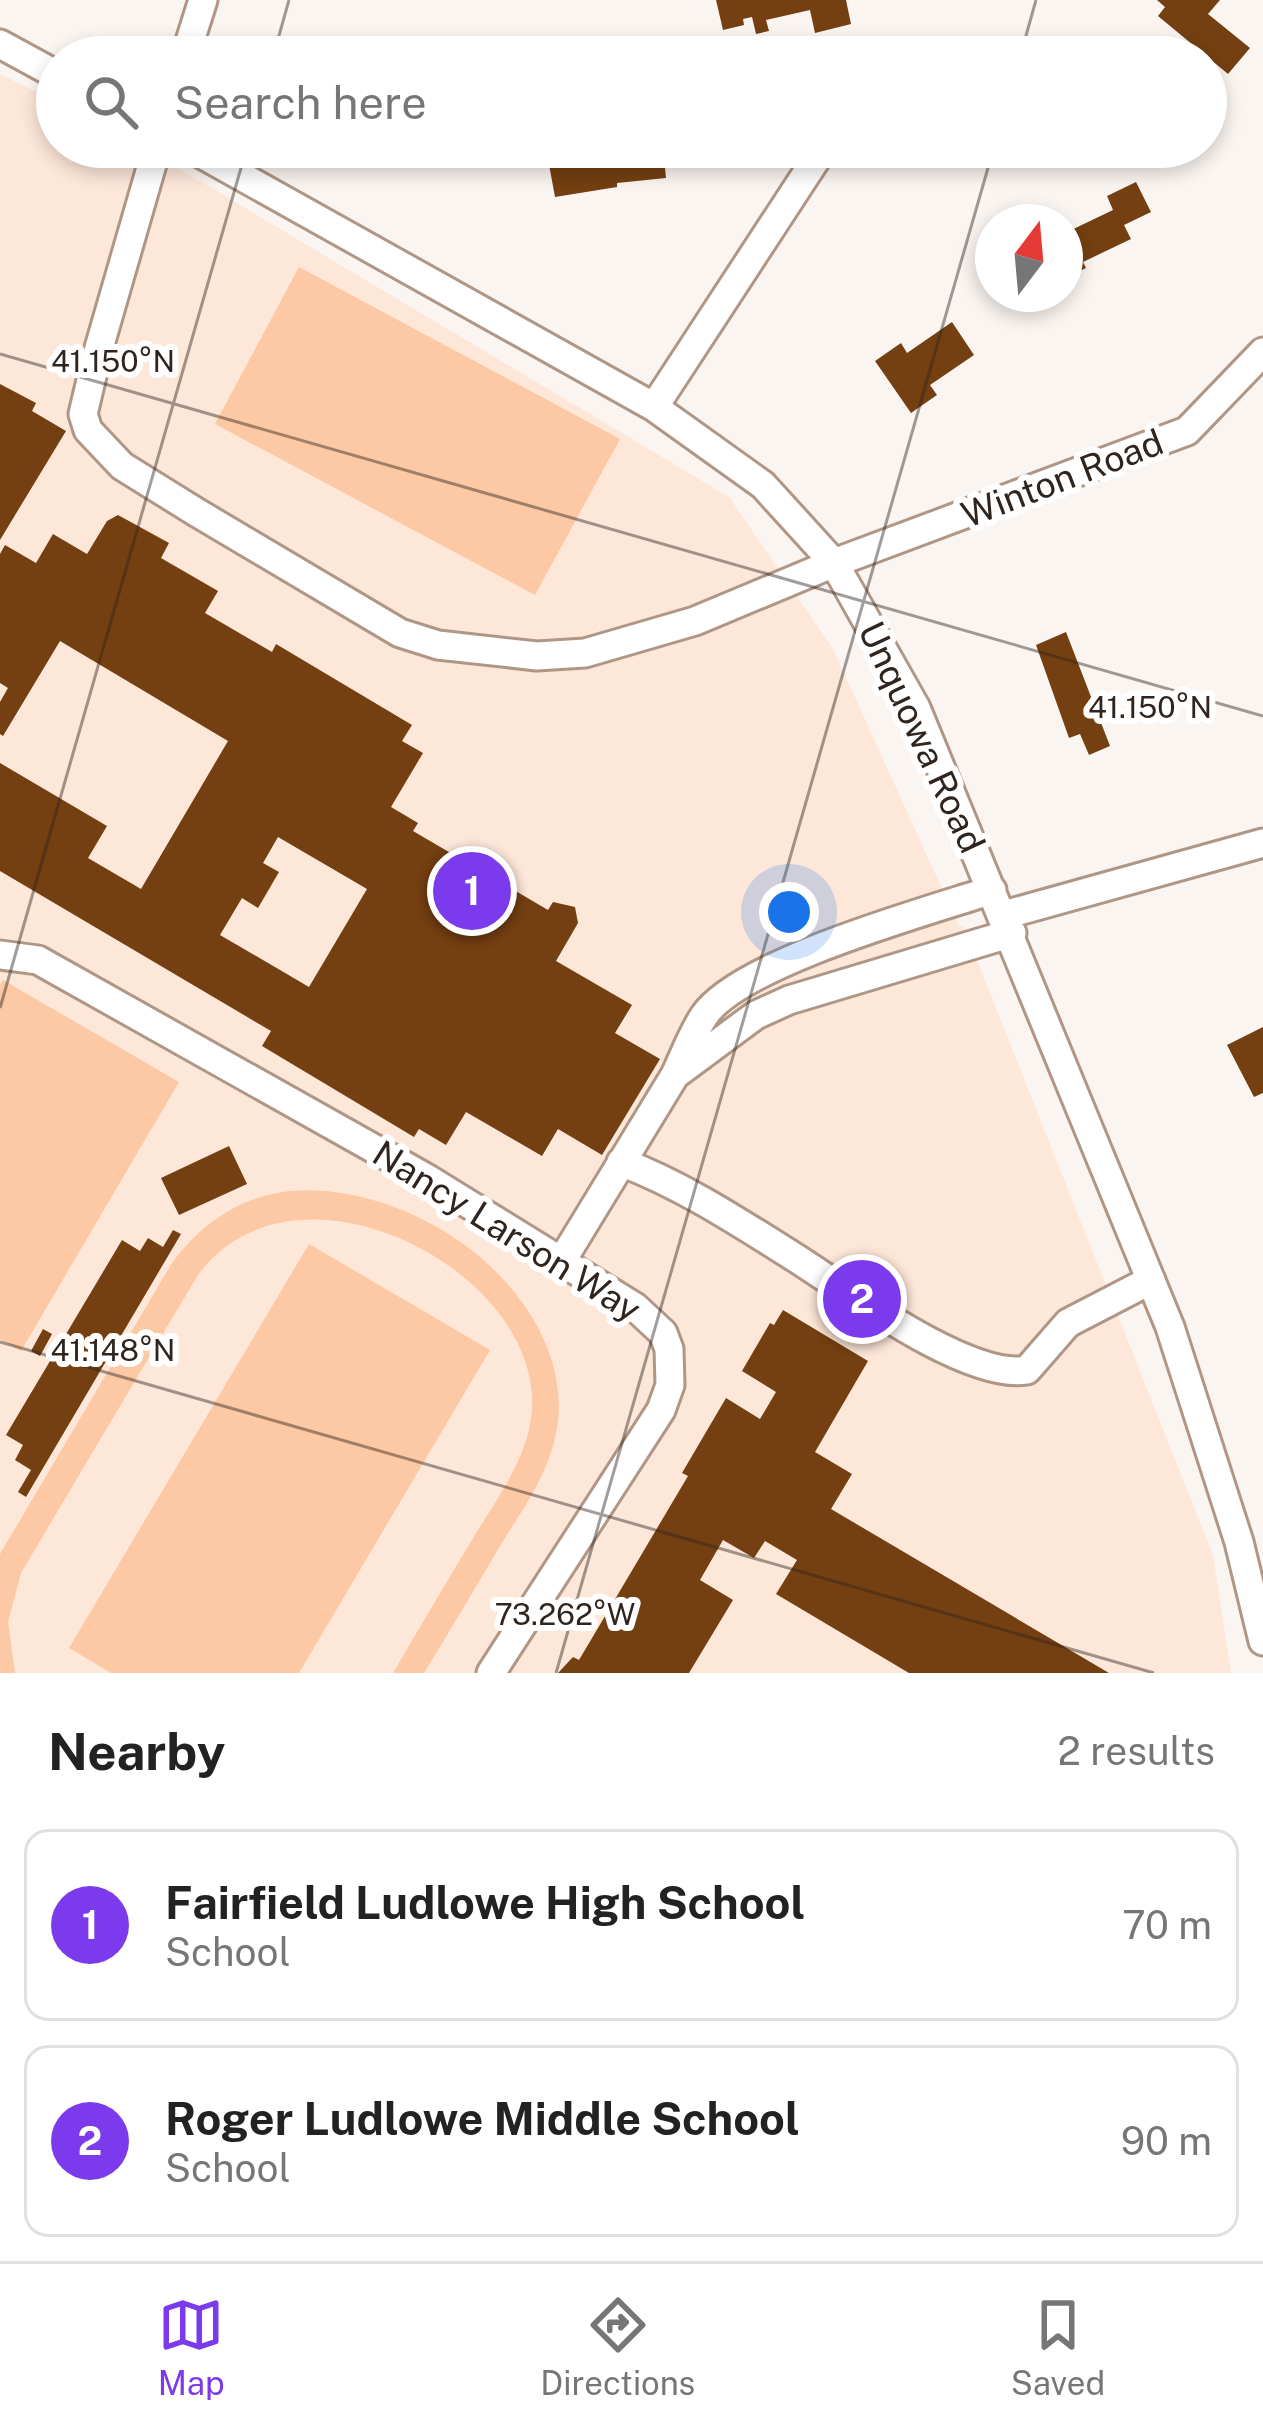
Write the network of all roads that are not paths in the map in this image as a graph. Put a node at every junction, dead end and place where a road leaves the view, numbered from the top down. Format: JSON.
{"nodes":[{"id":1,"x":203,"y":0,"type":"edge"},
{"id":2,"x":192,"y":36,"type":"edge"},
{"id":3,"x":0,"y":44,"type":"edge"},
{"id":4,"x":36,"y":64,"type":"edge"},
{"id":5,"x":152,"y":168,"type":"edge"},
{"id":6,"x":227,"y":168,"type":"edge"},
{"id":7,"x":810,"y":168,"type":"edge"},
{"id":8,"x":1263,"y":352,"type":"edge"},
{"id":9,"x":654,"y":406,"type":"junction"},
{"id":10,"x":834,"y":563,"type":"junction"},
{"id":11,"x":1263,"y":843,"type":"edge"},
{"id":12,"x":1003,"y":913,"type":"junction"},
{"id":13,"x":0,"y":955,"type":"edge"},
{"id":14,"x":675,"y":1075,"type":"junction"},
{"id":15,"x":621,"y":1162,"type":"junction"},
{"id":16,"x":561,"y":1262,"type":"junction"},
{"id":17,"x":1151,"y":1280,"type":"junction"},
{"id":18,"x":1254,"y":1565,"type":"edge"},
{"id":19,"x":1263,"y":1641,"type":"edge"},
{"id":20,"x":491,"y":1673,"type":"edge"}],
"edges":[{"from":1,"to":2,"type":"street"},
{"from":3,"to":4,"type":"street"},
{"from":5,"to":10,"type":"street","name":"Winton Road"},
{"from":6,"to":9,"type":"street","name":"Unquowa Road"},
{"from":7,"to":9,"type":"street"},
{"from":8,"to":10,"type":"street","name":"Winton Road"},
{"from":9,"to":10,"type":"street","name":"Unquowa Road"},
{"from":10,"to":12,"type":"street","name":"Unquowa Road"},
{"from":11,"to":12,"type":"street"},
{"from":12,"to":14,"type":"street"},
{"from":12,"to":14,"type":"street"},
{"from":12,"to":17,"type":"street","name":"Unquowa Road"},
{"from":13,"to":16,"type":"street","name":"Nancy Larson Way"},
{"from":14,"to":15,"type":"street"},
{"from":15,"to":16,"type":"street"},
{"from":15,"to":17,"type":"street"},
{"from":16,"to":20,"type":"street","name":"Nancy Larson Way"},
{"from":17,"to":18,"type":"street","name":"Unquowa Road"},
{"from":18,"to":19,"type":"street","name":"Unquowa Road"}]}
